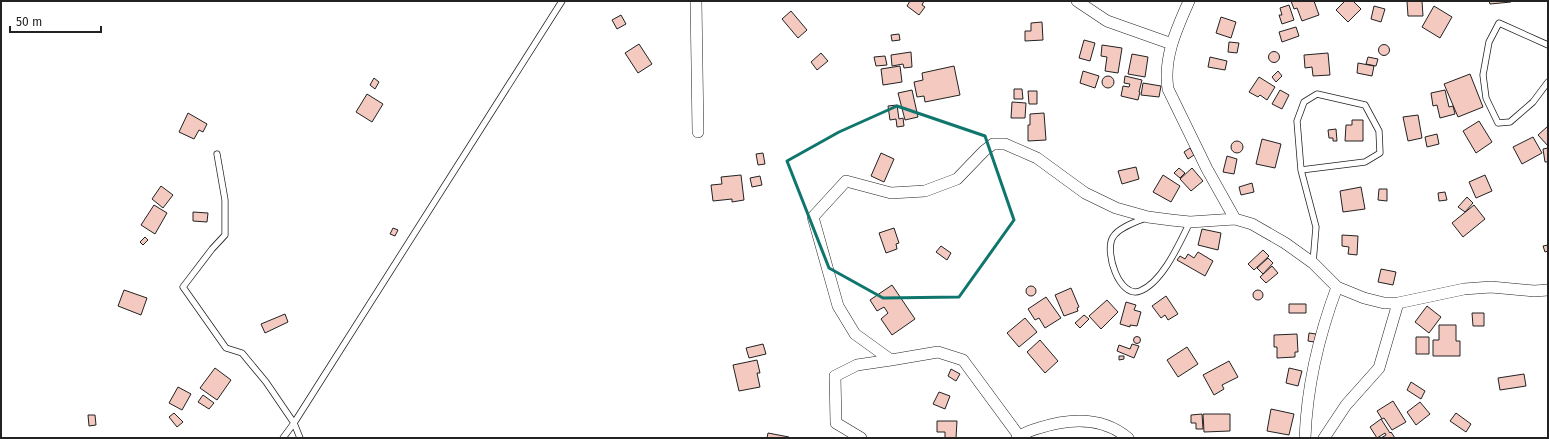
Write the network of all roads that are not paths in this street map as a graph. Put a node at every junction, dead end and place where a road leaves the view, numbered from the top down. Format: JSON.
{"nodes":[{"id":1,"x":562,"y":1,"type":"edge"},
{"id":2,"x":696,"y":1,"type":"edge"},
{"id":3,"x":1077,"y":1,"type":"edge"},
{"id":4,"x":1189,"y":1,"type":"edge"},
{"id":5,"x":1172,"y":44,"type":"junction"},
{"id":6,"x":1548,"y":45,"type":"edge"},
{"id":7,"x":1548,"y":82,"type":"edge"},
{"id":8,"x":698,"y":132,"type":"dead end"},
{"id":9,"x":217,"y":154,"type":"dead end"},
{"id":10,"x":1302,"y":170,"type":"junction"},
{"id":11,"x":1148,"y":217,"type":"junction"},
{"id":12,"x":1235,"y":219,"type":"junction"},
{"id":13,"x":1190,"y":222,"type":"junction"},
{"id":14,"x":1314,"y":263,"type":"junction"},
{"id":15,"x":1337,"y":287,"type":"junction"},
{"id":16,"x":1548,"y":290,"type":"edge"},
{"id":17,"x":1398,"y":303,"type":"junction"},
{"id":18,"x":891,"y":360,"type":"junction"},
{"id":19,"x":294,"y":423,"type":"junction"},
{"id":20,"x":1018,"y":437,"type":"edge"},
{"id":21,"x":282,"y":438,"type":"edge"},
{"id":22,"x":300,"y":438,"type":"edge"},
{"id":23,"x":861,"y":438,"type":"edge"},
{"id":24,"x":1128,"y":438,"type":"edge"},
{"id":25,"x":1305,"y":438,"type":"edge"},
{"id":26,"x":1324,"y":438,"type":"edge"}],
"edges":[{"from":1,"to":19,"type":"lane"},
{"from":2,"to":8,"type":"street"},
{"from":3,"to":5,"type":"street"},
{"from":4,"to":5,"type":"street"},
{"from":5,"to":12,"type":"street"},
{"from":6,"to":7,"type":"lane"},
{"from":9,"to":19,"type":"lane"},
{"from":10,"to":10,"type":"lane"},
{"from":10,"to":14,"type":"lane"},
{"from":11,"to":13,"type":"street"},
{"from":11,"to":13,"type":"lane"},
{"from":11,"to":18,"type":"street"},
{"from":12,"to":13,"type":"street"},
{"from":12,"to":14,"type":"street"},
{"from":14,"to":15,"type":"street"},
{"from":15,"to":17,"type":"street"},
{"from":15,"to":25,"type":"street"},
{"from":16,"to":17,"type":"street"},
{"from":17,"to":26,"type":"street"},
{"from":18,"to":20,"type":"street"},
{"from":18,"to":23,"type":"street"},
{"from":19,"to":21,"type":"lane"},
{"from":19,"to":22,"type":"lane"},
{"from":20,"to":24,"type":"street"}]}
